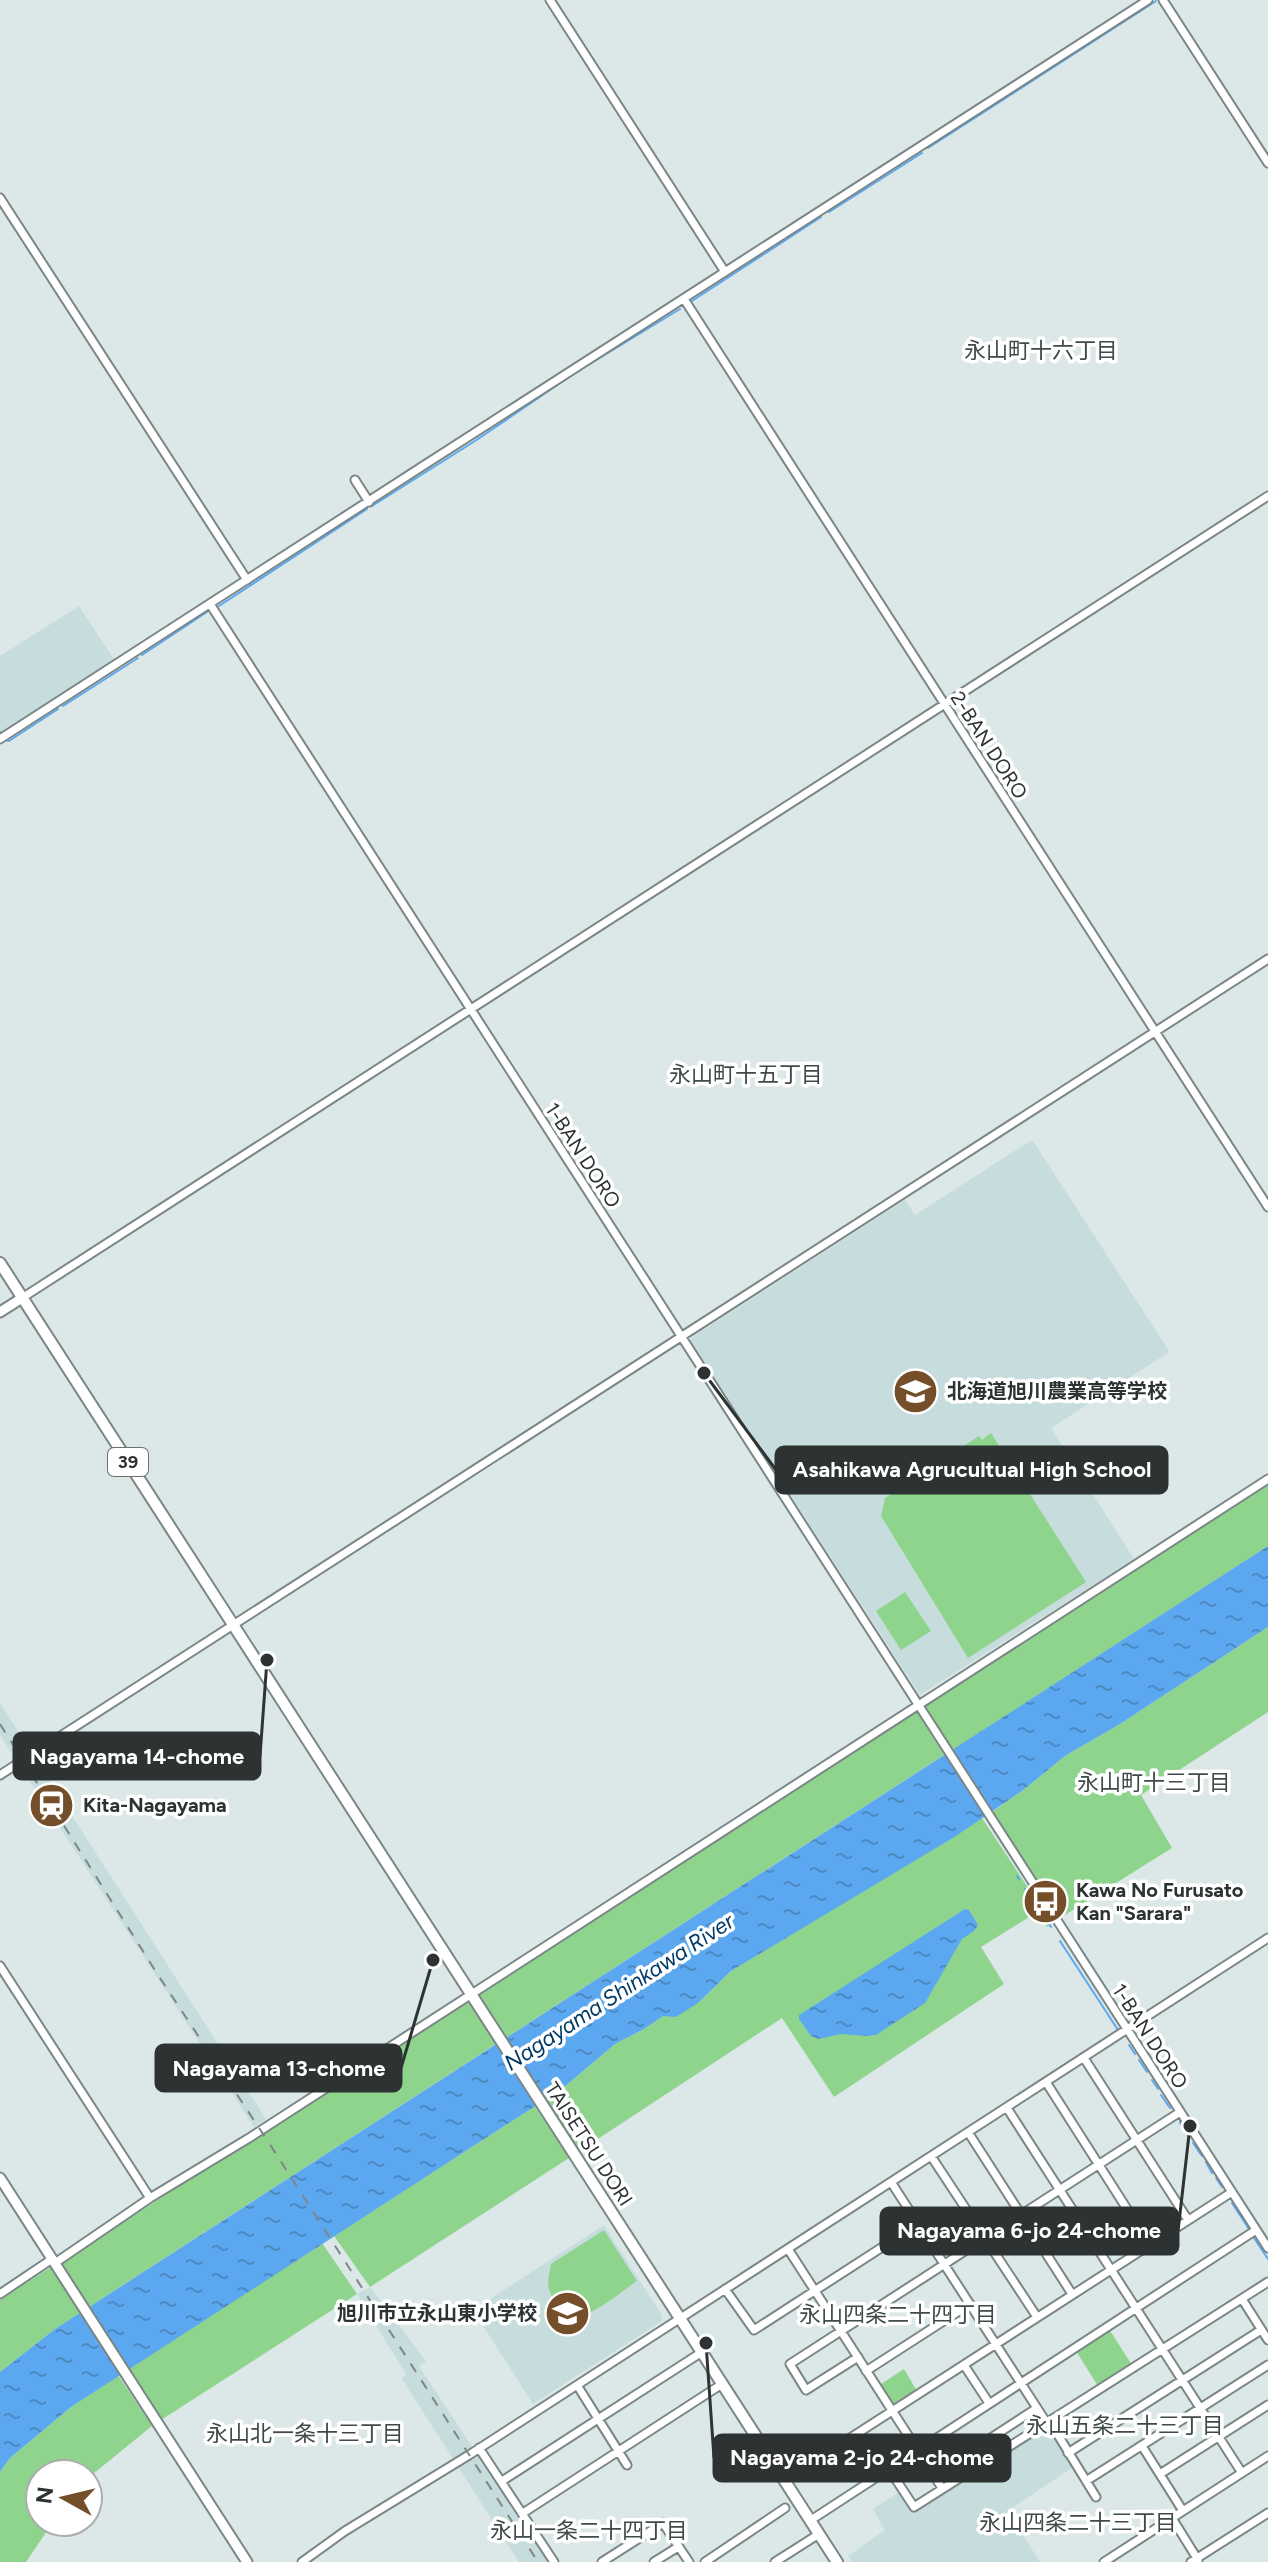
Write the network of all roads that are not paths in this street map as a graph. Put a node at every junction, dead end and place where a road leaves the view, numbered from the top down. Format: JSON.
{"nodes":[{"id":1,"x":550,"y":0,"type":"edge"},
{"id":2,"x":1148,"y":0,"type":"edge"},
{"id":3,"x":1163,"y":0,"type":"edge"},
{"id":4,"x":1268,"y":163,"type":"edge"},
{"id":5,"x":0,"y":198,"type":"edge"},
{"id":6,"x":725,"y":272,"type":"junction"},
{"id":7,"x":684,"y":299,"type":"junction"},
{"id":8,"x":355,"y":480,"type":"dead end"},
{"id":9,"x":1268,"y":496,"type":"edge"},
{"id":10,"x":369,"y":502,"type":"junction"},
{"id":11,"x":247,"y":580,"type":"junction"},
{"id":12,"x":210,"y":604,"type":"junction"},
{"id":13,"x":944,"y":704,"type":"junction"},
{"id":14,"x":0,"y":739,"type":"edge"},
{"id":15,"x":1268,"y":959,"type":"edge"},
{"id":16,"x":470,"y":1009,"type":"junction"},
{"id":17,"x":1155,"y":1032,"type":"junction"},
{"id":18,"x":1268,"y":1207,"type":"edge"},
{"id":19,"x":0,"y":1263,"type":"edge"},
{"id":20,"x":22,"y":1298,"type":"junction"},
{"id":21,"x":0,"y":1312,"type":"edge"},
{"id":22,"x":680,"y":1336,"type":"junction"},
{"id":23,"x":1268,"y":1479,"type":"edge"},
{"id":24,"x":232,"y":1625,"type":"junction"},
{"id":25,"x":918,"y":1704,"type":"junction"},
{"id":26,"x":0,"y":1775,"type":"edge"},
{"id":27,"x":1268,"y":1938,"type":"edge"},
{"id":28,"x":0,"y":1966,"type":"edge"},
{"id":29,"x":471,"y":1994,"type":"junction"},
{"id":30,"x":1127,"y":2030,"type":"junction"},
{"id":31,"x":1084,"y":2058,"type":"junction"},
{"id":32,"x":1046,"y":2082,"type":"junction"},
{"id":33,"x":1007,"y":2108,"type":"junction"},
{"id":34,"x":1180,"y":2112,"type":"junction"},
{"id":35,"x":968,"y":2132,"type":"junction"},
{"id":36,"x":1137,"y":2140,"type":"junction"},
{"id":37,"x":931,"y":2156,"type":"junction"},
{"id":38,"x":1099,"y":2164,"type":"junction"},
{"id":39,"x":0,"y":2178,"type":"edge"},
{"id":40,"x":891,"y":2182,"type":"junction"},
{"id":41,"x":1060,"y":2189,"type":"junction"},
{"id":42,"x":1232,"y":2192,"type":"junction"},
{"id":43,"x":150,"y":2198,"type":"junction"},
{"id":44,"x":1021,"y":2214,"type":"junction"},
{"id":45,"x":1188,"y":2220,"type":"junction"},
{"id":46,"x":918,"y":2224,"type":"junction"},
{"id":47,"x":1256,"y":2230,"type":"junction"},
{"id":48,"x":984,"y":2238,"type":"junction"},
{"id":49,"x":1150,"y":2245,"type":"junction"},
{"id":50,"x":1268,"y":2248,"type":"edge"},
{"id":51,"x":788,"y":2249,"type":"junction"},
{"id":52,"x":54,"y":2261,"type":"junction"},
{"id":53,"x":943,"y":2264,"type":"junction"},
{"id":54,"x":1111,"y":2270,"type":"junction"},
{"id":55,"x":1268,"y":2282,"type":"edge"},
{"id":56,"x":725,"y":2289,"type":"junction"},
{"id":57,"x":814,"y":2290,"type":"junction"},
{"id":58,"x":0,"y":2294,"type":"edge"},
{"id":59,"x":1072,"y":2294,"type":"junction"},
{"id":60,"x":1242,"y":2299,"type":"junction"},
{"id":61,"x":970,"y":2304,"type":"junction"},
{"id":62,"x":1135,"y":2308,"type":"junction"},
{"id":63,"x":1037,"y":2317,"type":"junction"},
{"id":64,"x":680,"y":2319,"type":"junction"},
{"id":65,"x":841,"y":2330,"type":"junction"},
{"id":66,"x":1261,"y":2330,"type":"junction"},
{"id":67,"x":1268,"y":2340,"type":"edge"},
{"id":68,"x":995,"y":2344,"type":"junction"},
{"id":69,"x":1162,"y":2350,"type":"junction"},
{"id":70,"x":702,"y":2352,"type":"junction"},
{"id":71,"x":858,"y":2357,"type":"junction"},
{"id":72,"x":964,"y":2365,"type":"junction"},
{"id":73,"x":1268,"y":2365,"type":"edge"},
{"id":74,"x":866,"y":2371,"type":"junction"},
{"id":75,"x":1181,"y":2380,"type":"junction"},
{"id":76,"x":722,"y":2384,"type":"junction"},
{"id":77,"x":1021,"y":2384,"type":"junction"},
{"id":78,"x":577,"y":2385,"type":"junction"},
{"id":79,"x":989,"y":2403,"type":"junction"},
{"id":80,"x":1268,"y":2405,"type":"edge"},
{"id":81,"x":1037,"y":2408,"type":"junction"},
{"id":82,"x":1200,"y":2408,"type":"junction"},
{"id":83,"x":892,"y":2411,"type":"junction"},
{"id":84,"x":598,"y":2418,"type":"junction"},
{"id":85,"x":1048,"y":2422,"type":"junction"},
{"id":86,"x":1218,"y":2437,"type":"junction"},
{"id":87,"x":1142,"y":2446,"type":"junction"},
{"id":88,"x":479,"y":2448,"type":"junction"},
{"id":89,"x":619,"y":2450,"type":"junction"},
{"id":90,"x":918,"y":2451,"type":"junction"},
{"id":91,"x":1068,"y":2453,"type":"junction"},
{"id":92,"x":1265,"y":2458,"type":"edge"},
{"id":93,"x":627,"y":2465,"type":"dead end"},
{"id":94,"x":1268,"y":2468,"type":"edge"},
{"id":95,"x":889,"y":2469,"type":"junction"},
{"id":96,"x":1242,"y":2473,"type":"junction"},
{"id":97,"x":1160,"y":2474,"type":"junction"},
{"id":98,"x":934,"y":2475,"type":"junction"},
{"id":99,"x":785,"y":2480,"type":"junction"},
{"id":100,"x":502,"y":2481,"type":"junction"},
{"id":101,"x":1086,"y":2481,"type":"junction"},
{"id":102,"x":942,"y":2488,"type":"junction"},
{"id":103,"x":1096,"y":2497,"type":"dead end"},
{"id":104,"x":785,"y":2508,"type":"dead end"},
{"id":105,"x":1183,"y":2511,"type":"junction"},
{"id":106,"x":523,"y":2513,"type":"junction"},
{"id":107,"x":1268,"y":2513,"type":"edge"},
{"id":108,"x":1172,"y":2518,"type":"junction"},
{"id":109,"x":811,"y":2520,"type":"junction"},
{"id":110,"x":819,"y":2534,"type":"junction"},
{"id":111,"x":678,"y":2547,"type":"junction"},
{"id":112,"x":1196,"y":2561,"type":"edge"},
{"id":113,"x":247,"y":2562,"type":"edge"},
{"id":114,"x":302,"y":2562,"type":"edge"},
{"id":115,"x":554,"y":2562,"type":"edge"},
{"id":116,"x":602,"y":2562,"type":"edge"},
{"id":117,"x":654,"y":2562,"type":"edge"},
{"id":118,"x":689,"y":2562,"type":"edge"},
{"id":119,"x":705,"y":2562,"type":"edge"},
{"id":120,"x":775,"y":2562,"type":"edge"},
{"id":121,"x":836,"y":2562,"type":"edge"},
{"id":122,"x":1104,"y":2562,"type":"edge"}],
"edges":[{"from":1,"to":6,"type":"street"},
{"from":2,"to":6,"type":"street"},
{"from":3,"to":4,"type":"street"},
{"from":5,"to":11,"type":"street"},
{"from":6,"to":7,"type":"street"},
{"from":7,"to":10,"type":"street"},
{"from":7,"to":13,"type":"street","name":"2-BAN DORO"},
{"from":8,"to":10,"type":"street"},
{"from":9,"to":13,"type":"street"},
{"from":10,"to":11,"type":"street"},
{"from":11,"to":12,"type":"street"},
{"from":12,"to":14,"type":"street"},
{"from":12,"to":16,"type":"street","name":"1-BAN DORO"},
{"from":13,"to":16,"type":"street"},
{"from":13,"to":17,"type":"street","name":"2-BAN DORO"},
{"from":15,"to":17,"type":"street"},
{"from":16,"to":20,"type":"street"},
{"from":16,"to":22,"type":"street","name":"1-BAN DORO"},
{"from":17,"to":18,"type":"street","name":"2-BAN DORO"},
{"from":17,"to":22,"type":"street"},
{"from":19,"to":20,"type":"highway","number":"39"},
{"from":20,"to":21,"type":"main road"},
{"from":20,"to":24,"type":"highway","number":"39"},
{"from":22,"to":24,"type":"street"},
{"from":22,"to":25,"type":"street","name":"1-BAN DORO"},
{"from":23,"to":25,"type":"street"},
{"from":24,"to":26,"type":"street"},
{"from":24,"to":29,"type":"highway","name":"TAISETSU DORI","number":"39"},
{"from":25,"to":29,"type":"street"},
{"from":25,"to":30,"type":"street","name":"1-BAN DORO"},
{"from":27,"to":30,"type":"street"},
{"from":28,"to":43,"type":"street"},
{"from":29,"to":43,"type":"street"},
{"from":29,"to":64,"type":"highway","name":"TAISETSU DORI","number":"39"},
{"from":30,"to":31,"type":"street"},
{"from":30,"to":34,"type":"street","name":"1-BAN DORO"},
{"from":31,"to":32,"type":"street"},
{"from":31,"to":36,"type":"street"},
{"from":32,"to":33,"type":"street"},
{"from":32,"to":38,"type":"street"},
{"from":33,"to":35,"type":"street"},
{"from":33,"to":41,"type":"street"},
{"from":34,"to":36,"type":"street"},
{"from":34,"to":42,"type":"street","name":"1-BAN DORO"},
{"from":35,"to":37,"type":"street"},
{"from":35,"to":44,"type":"street"},
{"from":36,"to":38,"type":"street"},
{"from":36,"to":45,"type":"street"},
{"from":37,"to":40,"type":"street"},
{"from":37,"to":48,"type":"street"},
{"from":38,"to":41,"type":"street"},
{"from":38,"to":49,"type":"street"},
{"from":39,"to":52,"type":"main road"},
{"from":40,"to":46,"type":"street"},
{"from":40,"to":51,"type":"street"},
{"from":41,"to":44,"type":"street"},
{"from":41,"to":54,"type":"street"},
{"from":42,"to":45,"type":"street"},
{"from":42,"to":47,"type":"street","name":"1-BAN DORO"},
{"from":43,"to":52,"type":"street"},
{"from":44,"to":48,"type":"street"},
{"from":44,"to":59,"type":"street"},
{"from":45,"to":49,"type":"street"},
{"from":46,"to":53,"type":"street"},
{"from":46,"to":57,"type":"street"},
{"from":47,"to":50,"type":"street","name":"1-BAN DORO"},
{"from":47,"to":62,"type":"street"},
{"from":48,"to":53,"type":"street"},
{"from":48,"to":63,"type":"street"},
{"from":49,"to":54,"type":"street"},
{"from":51,"to":56,"type":"street"},
{"from":51,"to":57,"type":"street"},
{"from":52,"to":58,"type":"street"},
{"from":52,"to":113,"type":"main road"},
{"from":53,"to":61,"type":"street"},
{"from":53,"to":65,"type":"street"},
{"from":54,"to":59,"type":"street"},
{"from":54,"to":62,"type":"street"},
{"from":55,"to":60,"type":"street"},
{"from":56,"to":57,"type":"street"},
{"from":56,"to":64,"type":"street"},
{"from":57,"to":65,"type":"street"},
{"from":59,"to":63,"type":"street"},
{"from":60,"to":66,"type":"street"},
{"from":60,"to":69,"type":"street"},
{"from":61,"to":68,"type":"street"},
{"from":61,"to":74,"type":"street"},
{"from":62,"to":69,"type":"street"},
{"from":62,"to":77,"type":"street"},
{"from":63,"to":68,"type":"street"},
{"from":64,"to":70,"type":"highway","name":"TAISETSU DORI","number":"39"},
{"from":64,"to":78,"type":"street"},
{"from":65,"to":71,"type":"street"},
{"from":65,"to":71,"type":"street"},
{"from":66,"to":67,"type":"street"},
{"from":66,"to":75,"type":"street"},
{"from":68,"to":72,"type":"street"},
{"from":68,"to":77,"type":"street"},
{"from":69,"to":75,"type":"street"},
{"from":69,"to":85,"type":"street"},
{"from":70,"to":76,"type":"highway","name":"TAISETSU DORI","number":"39"},
{"from":70,"to":84,"type":"street"},
{"from":71,"to":74,"type":"street"},
{"from":72,"to":79,"type":"street"},
{"from":72,"to":83,"type":"street"},
{"from":73,"to":82,"type":"street"},
{"from":74,"to":83,"type":"street"},
{"from":75,"to":82,"type":"street"},
{"from":75,"to":91,"type":"street"},
{"from":76,"to":89,"type":"street"},
{"from":76,"to":99,"type":"highway","name":"TAISETSU DORI","number":"39"},
{"from":77,"to":79,"type":"street"},
{"from":77,"to":81,"type":"street"},
{"from":78,"to":84,"type":"street"},
{"from":78,"to":88,"type":"street"},
{"from":79,"to":90,"type":"street"},
{"from":80,"to":86,"type":"street"},
{"from":81,"to":85,"type":"street"},
{"from":81,"to":98,"type":"street"},
{"from":82,"to":86,"type":"street"},
{"from":82,"to":87,"type":"street"},
{"from":83,"to":90,"type":"street"},
{"from":83,"to":99,"type":"street"},
{"from":84,"to":89,"type":"street"},
{"from":84,"to":100,"type":"street"},
{"from":85,"to":91,"type":"street"},
{"from":85,"to":102,"type":"street"},
{"from":86,"to":96,"type":"street"},
{"from":86,"to":97,"type":"street"},
{"from":87,"to":97,"type":"street"},
{"from":87,"to":101,"type":"street"},
{"from":88,"to":100,"type":"street"},
{"from":88,"to":114,"type":"street"},
{"from":89,"to":93,"type":"street"},
{"from":89,"to":106,"type":"street"},
{"from":90,"to":95,"type":"street"},
{"from":90,"to":98,"type":"street"},
{"from":91,"to":101,"type":"street"},
{"from":92,"to":94,"type":"street"},
{"from":92,"to":96,"type":"street"},
{"from":95,"to":102,"type":"street"},
{"from":95,"to":109,"type":"street"},
{"from":96,"to":105,"type":"street"},
{"from":97,"to":105,"type":"street"},
{"from":98,"to":102,"type":"street"},
{"from":99,"to":109,"type":"highway","name":"TAISETSU DORI","number":"39"},
{"from":100,"to":106,"type":"street"},
{"from":101,"to":103,"type":"street"},
{"from":104,"to":119,"type":"street"},
{"from":105,"to":108,"type":"street"},
{"from":106,"to":115,"type":"street"},
{"from":107,"to":112,"type":"street"},
{"from":108,"to":112,"type":"street"},
{"from":108,"to":122,"type":"street"},
{"from":109,"to":110,"type":"highway","name":"TAISETSU DORI","number":"39"},
{"from":110,"to":120,"type":"street"},
{"from":110,"to":121,"type":"highway","name":"TAISETSU DORI","number":"39"},
{"from":111,"to":116,"type":"street"},
{"from":111,"to":117,"type":"street"},
{"from":111,"to":118,"type":"street"}]}
